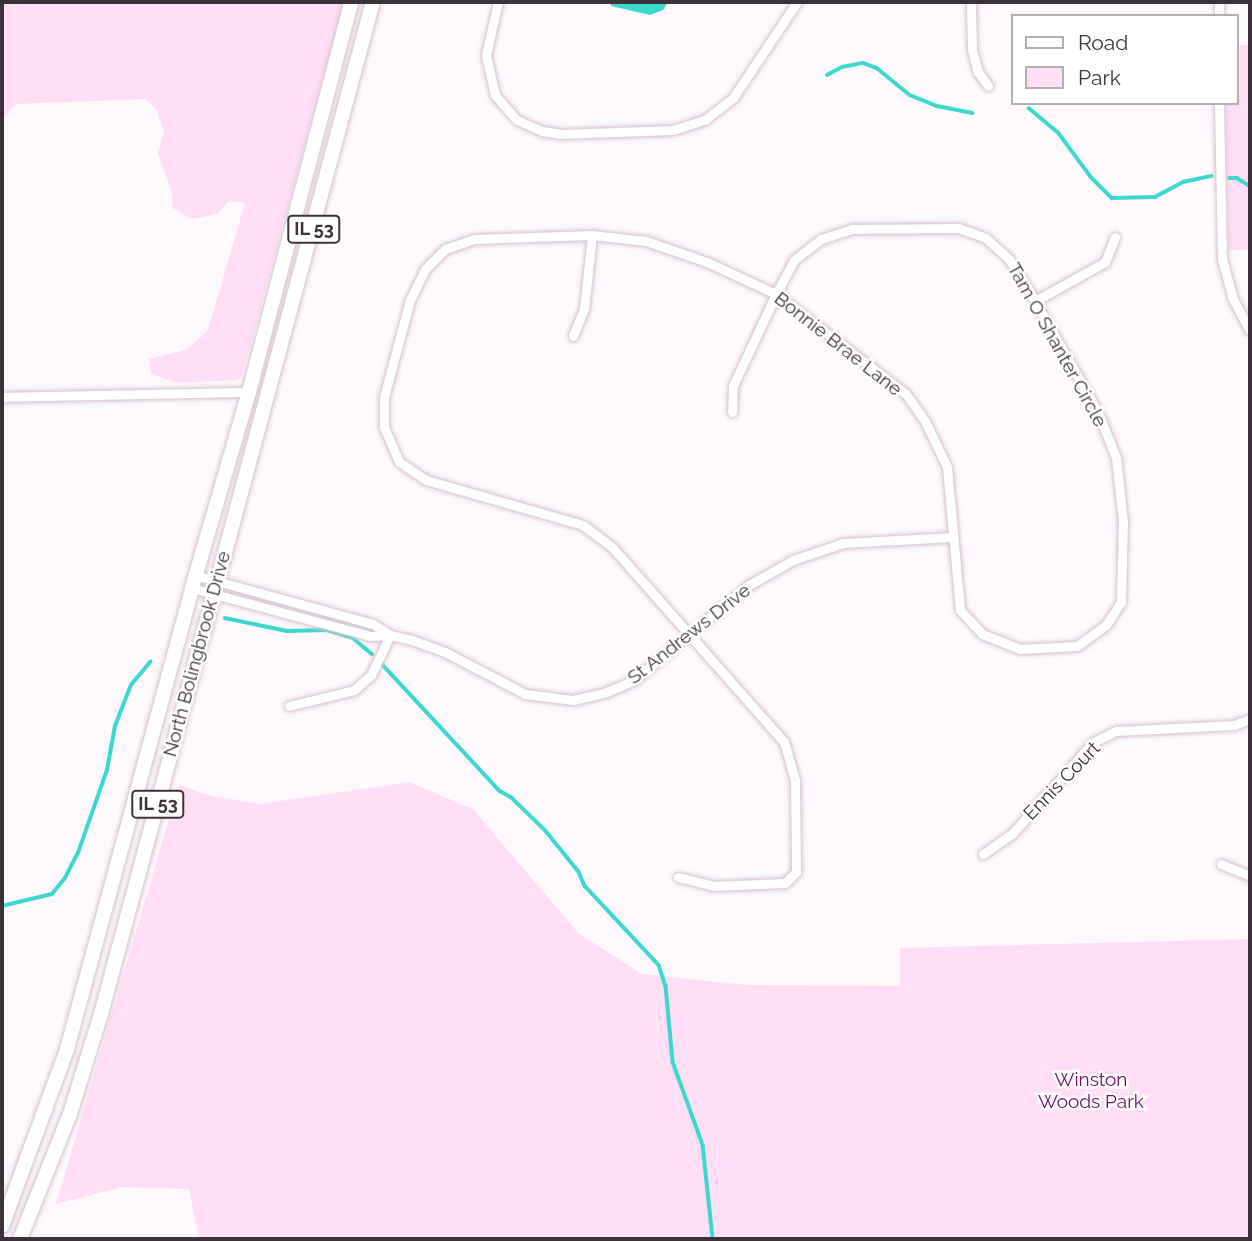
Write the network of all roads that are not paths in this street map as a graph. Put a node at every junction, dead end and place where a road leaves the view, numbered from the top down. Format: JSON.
{"nodes":[{"id":1,"x":351,"y":2,"type":"edge"},
{"id":2,"x":373,"y":2,"type":"edge"},
{"id":3,"x":498,"y":2,"type":"edge"},
{"id":4,"x":797,"y":2,"type":"edge"},
{"id":5,"x":971,"y":2,"type":"edge"},
{"id":6,"x":988,"y":86,"type":"dead end"},
{"id":7,"x":1219,"y":105,"type":"edge"},
{"id":8,"x":592,"y":236,"type":"junction"},
{"id":9,"x":1115,"y":237,"type":"dead end"},
{"id":10,"x":776,"y":294,"type":"junction"},
{"id":11,"x":1035,"y":301,"type":"junction"},
{"id":12,"x":1250,"y":331,"type":"edge"},
{"id":13,"x":573,"y":336,"type":"dead end"},
{"id":14,"x":248,"y":392,"type":"junction"},
{"id":15,"x":2,"y":397,"type":"edge"},
{"id":16,"x":733,"y":412,"type":"dead end"},
{"id":17,"x":953,"y":537,"type":"junction"},
{"id":18,"x":193,"y":582,"type":"junction"},
{"id":19,"x":214,"y":587,"type":"junction"},
{"id":20,"x":688,"y":634,"type":"junction"},
{"id":21,"x":390,"y":635,"type":"junction"},
{"id":22,"x":289,"y":706,"type":"dead end"},
{"id":23,"x":1250,"y":719,"type":"edge"},
{"id":24,"x":983,"y":854,"type":"dead end"},
{"id":25,"x":1221,"y":864,"type":"dead end"},
{"id":26,"x":1250,"y":876,"type":"edge"},
{"id":27,"x":678,"y":877,"type":"dead end"},
{"id":28,"x":2,"y":1226,"type":"edge"},
{"id":29,"x":20,"y":1239,"type":"edge"}],
"edges":[{"from":1,"to":14,"type":"main road","name":"North Bolingbrook Drive","number":"IL 53"},
{"from":2,"to":19,"type":"main road","name":"North Bolingbrook Drive","number":"IL 53"},
{"from":3,"to":4,"type":"street"},
{"from":5,"to":6,"type":"street"},
{"from":7,"to":12,"type":"street"},
{"from":8,"to":10,"type":"street","name":"Bonnie Brae Lane"},
{"from":8,"to":13,"type":"street"},
{"from":8,"to":20,"type":"street","name":"Bonnie Brae Lane"},
{"from":9,"to":11,"type":"street"},
{"from":10,"to":11,"type":"street","name":"Tam O Shanter Circle"},
{"from":10,"to":16,"type":"street","name":"Tam O Shanter Circle"},
{"from":10,"to":17,"type":"street","name":"Bonnie Brae Lane"},
{"from":11,"to":17,"type":"street","name":"Tam O Shanter Circle"},
{"from":14,"to":15,"type":"street"},
{"from":14,"to":18,"type":"main road","name":"North Bolingbrook Drive","number":"IL 53"},
{"from":17,"to":20,"type":"street","name":"St Andrews Drive"},
{"from":18,"to":19,"type":"street","name":"St Andrews Drive"},
{"from":18,"to":28,"type":"main road","name":"North Bolingbrook Drive","number":"IL 53"},
{"from":19,"to":21,"type":"street","name":"St Andrews Drive"},
{"from":19,"to":29,"type":"main road","name":"North Bolingbrook Drive","number":"IL 53"},
{"from":20,"to":21,"type":"street","name":"St Andrews Drive"},
{"from":20,"to":27,"type":"street","name":"Bonnie Brae Lane"},
{"from":21,"to":22,"type":"street"},
{"from":23,"to":24,"type":"street","name":"Ennis Court"},
{"from":25,"to":26,"type":"street"}]}
